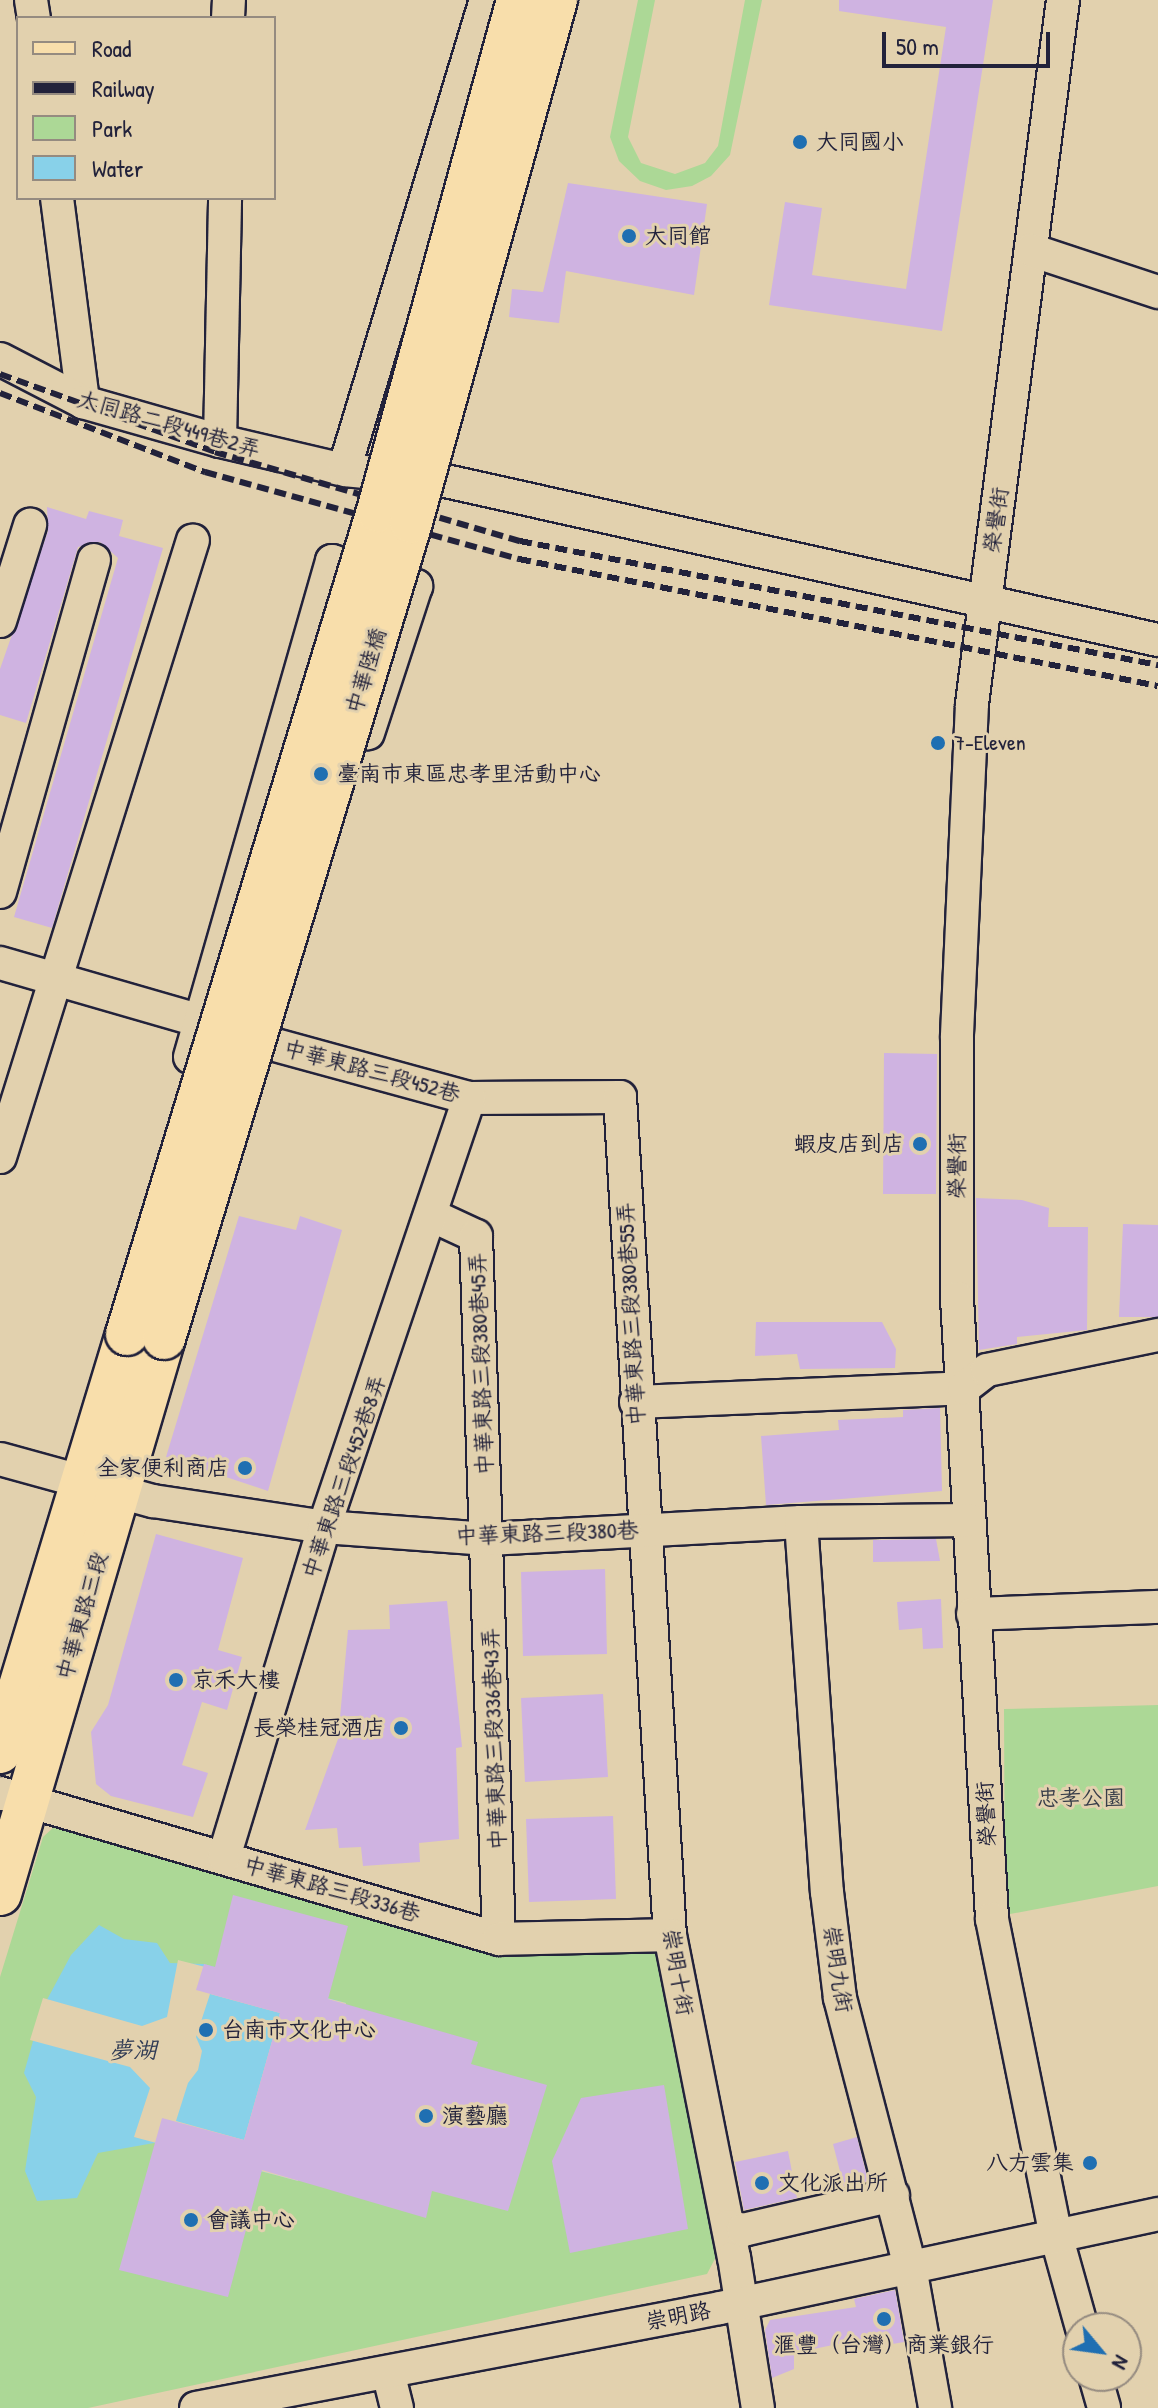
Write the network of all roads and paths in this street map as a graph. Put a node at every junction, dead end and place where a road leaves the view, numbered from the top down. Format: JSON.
{"nodes":[{"id":1,"x":486,"y":0,"type":"edge"},
{"id":2,"x":518,"y":0,"type":"edge"},
{"id":3,"x":556,"y":0,"type":"edge"},
{"id":4,"x":576,"y":0,"type":"edge"},
{"id":5,"x":1063,"y":0,"type":"edge"},
{"id":6,"x":57,"y":200,"type":"edge"},
{"id":7,"x":225,"y":200,"type":"edge"},
{"id":8,"x":1031,"y":250,"type":"junction"},
{"id":9,"x":1158,"y":292,"type":"edge"},
{"id":10,"x":0,"y":359,"type":"edge"},
{"id":11,"x":83,"y":402,"type":"junction"},
{"id":12,"x":220,"y":441,"type":"junction"},
{"id":13,"x":344,"y":470,"type":"junction"},
{"id":14,"x":437,"y":479,"type":"junction"},
{"id":15,"x":30,"y":525,"type":"dead end"},
{"id":16,"x":193,"y":540,"type":"dead end"},
{"id":17,"x":94,"y":560,"type":"dead end"},
{"id":18,"x":985,"y":602,"type":"junction"},
{"id":19,"x":0,"y":621,"type":"edge"},
{"id":20,"x":1158,"y":640,"type":"edge"},
{"id":21,"x":0,"y":892,"type":"edge"},
{"id":22,"x":0,"y":963,"type":"edge"},
{"id":23,"x":58,"y":980,"type":"junction"},
{"id":24,"x":201,"y":1021,"type":"junction"},
{"id":25,"x":268,"y":1043,"type":"junction"},
{"id":26,"x":620,"y":1097,"type":"joint"},
{"id":27,"x":469,"y":1098,"type":"junction"},
{"id":28,"x":0,"y":1157,"type":"edge"},
{"id":29,"x":433,"y":1216,"type":"junction"},
{"id":30,"x":1158,"y":1335,"type":"edge"},
{"id":31,"x":146,"y":1336,"type":"junction"},
{"id":32,"x":964,"y":1388,"type":"junction"},
{"id":33,"x":636,"y":1402,"type":"junction"},
{"id":34,"x":0,"y":1459,"type":"edge"},
{"id":35,"x":100,"y":1488,"type":"junction"},
{"id":36,"x":969,"y":1520,"type":"junction"},
{"id":37,"x":801,"y":1522,"type":"junction"},
{"id":38,"x":324,"y":1527,"type":"junction"},
{"id":39,"x":643,"y":1530,"type":"junction"},
{"id":40,"x":488,"y":1539,"type":"junction"},
{"id":41,"x":1158,"y":1607,"type":"edge"},
{"id":42,"x":973,"y":1614,"type":"junction"},
{"id":43,"x":0,"y":1752,"type":"edge"},
{"id":44,"x":14,"y":1797,"type":"edge"},
{"id":45,"x":224,"y":1857,"type":"junction"},
{"id":46,"x":0,"y":1892,"type":"edge"},
{"id":47,"x":670,"y":1935,"type":"junction"},
{"id":48,"x":499,"y":1939,"type":"junction"},
{"id":49,"x":893,"y":2195,"type":"junction"},
{"id":50,"x":1158,"y":2214,"type":"edge"},
{"id":51,"x":728,"y":2226,"type":"junction"},
{"id":52,"x":1056,"y":2235,"type":"junction"},
{"id":53,"x":910,"y":2267,"type":"junction"},
{"id":54,"x":739,"y":2302,"type":"junction"},
{"id":55,"x":1078,"y":2312,"type":"edge"},
{"id":56,"x":388,"y":2372,"type":"junction"},
{"id":57,"x":196,"y":2408,"type":"edge"},
{"id":58,"x":397,"y":2408,"type":"edge"},
{"id":59,"x":758,"y":2408,"type":"edge"},
{"id":60,"x":935,"y":2408,"type":"edge"}],
"edges":[{"from":1,"to":13,"type":"street"},
{"from":2,"to":31,"type":"main road","name":"中華陸橋","bridge":true},
{"from":3,"to":31,"type":"main road","name":"中華陸橋","bridge":true},
{"from":4,"to":14,"type":"street"},
{"from":5,"to":8,"type":"street","name":"榮譽街"},
{"from":6,"to":11,"type":"street"},
{"from":7,"to":12,"type":"street"},
{"from":8,"to":9,"type":"street"},
{"from":8,"to":18,"type":"street","name":"榮譽街"},
{"from":10,"to":11,"type":"street","name":"大同路二段449巷2弄"},
{"from":11,"to":12,"type":"street","name":"大同路二段449巷2弄"},
{"from":12,"to":13,"type":"street","name":"大同路二段449巷2弄"},
{"from":13,"to":14,"type":"street","name":"大同路二段449巷2弄"},
{"from":14,"to":18,"type":"street","name":"大同路二段449巷2弄"},
{"from":15,"to":19,"type":"street"},
{"from":16,"to":23,"type":"street"},
{"from":17,"to":21,"type":"street"},
{"from":18,"to":20,"type":"street","name":"大同路二段449巷2弄"},
{"from":18,"to":32,"type":"street","name":"榮譽街"},
{"from":22,"to":23,"type":"street"},
{"from":23,"to":24,"type":"street"},
{"from":23,"to":28,"type":"street"},
{"from":24,"to":25,"type":"street"},
{"from":24,"to":35,"type":"street"},
{"from":25,"to":27,"type":"street","name":"中華東路三段452巷"},
{"from":25,"to":35,"type":"street"},
{"from":26,"to":27,"type":"street","name":"中華東路三段452巷"},
{"from":26,"to":33,"type":"street","name":"中華東路三段380巷55弄"},
{"from":27,"to":29,"type":"street","name":"中華東路三段452巷8弄"},
{"from":29,"to":38,"type":"street","name":"中華東路三段452巷8弄"},
{"from":29,"to":40,"type":"street","name":"中華東路三段380巷45弄"},
{"from":30,"to":32,"type":"street"},
{"from":31,"to":35,"type":"main road","name":"中華東路三段"},
{"from":32,"to":33,"type":"street"},
{"from":32,"to":36,"type":"street","name":"榮譽街"},
{"from":33,"to":39,"type":"street","name":"中華東路三段380巷55弄"},
{"from":34,"to":35,"type":"street","name":"中華東路三段380巷"},
{"from":35,"to":38,"type":"street","name":"中華東路三段380巷"},
{"from":35,"to":43,"type":"main road","name":"中華東路三段"},
{"from":35,"to":44,"type":"main road","name":"中華東路三段"},
{"from":36,"to":37,"type":"street","name":"中華東路三段380巷"},
{"from":36,"to":42,"type":"street","name":"榮譽街"},
{"from":37,"to":39,"type":"street","name":"中華東路三段380巷"},
{"from":37,"to":49,"type":"street","name":"崇明九街"},
{"from":38,"to":40,"type":"street","name":"中華東路三段380巷"},
{"from":38,"to":45,"type":"street","name":"中華東路三段452巷8弄"},
{"from":39,"to":40,"type":"street","name":"中華東路三段380巷"},
{"from":39,"to":47,"type":"street","name":"崇明十街"},
{"from":40,"to":48,"type":"street","name":"中華東路三段336巷43弄"},
{"from":41,"to":42,"type":"street"},
{"from":42,"to":52,"type":"street","name":"榮譽街"},
{"from":44,"to":45,"type":"street","name":"中華東路三段336巷"},
{"from":44,"to":46,"type":"main road","name":"中華東路三段"},
{"from":45,"to":48,"type":"street","name":"中華東路三段336巷"},
{"from":47,"to":48,"type":"street","name":"中華東路三段336巷"},
{"from":47,"to":51,"type":"street","name":"崇明十街"},
{"from":49,"to":51,"type":"street"},
{"from":49,"to":53,"type":"street","name":"崇明九街"},
{"from":50,"to":52,"type":"street","name":"崇明路"},
{"from":51,"to":54,"type":"street","name":"崇明十街"},
{"from":52,"to":53,"type":"street","name":"崇明路"},
{"from":52,"to":55,"type":"street","name":"榮譽街"},
{"from":53,"to":54,"type":"street","name":"崇明路"},
{"from":53,"to":60,"type":"street","name":"崇明九街"},
{"from":54,"to":56,"type":"street","name":"崇明路"},
{"from":54,"to":59,"type":"street","name":"崇明十街"},
{"from":56,"to":57,"type":"street","name":"崇明路"},
{"from":56,"to":58,"type":"street"}]}
